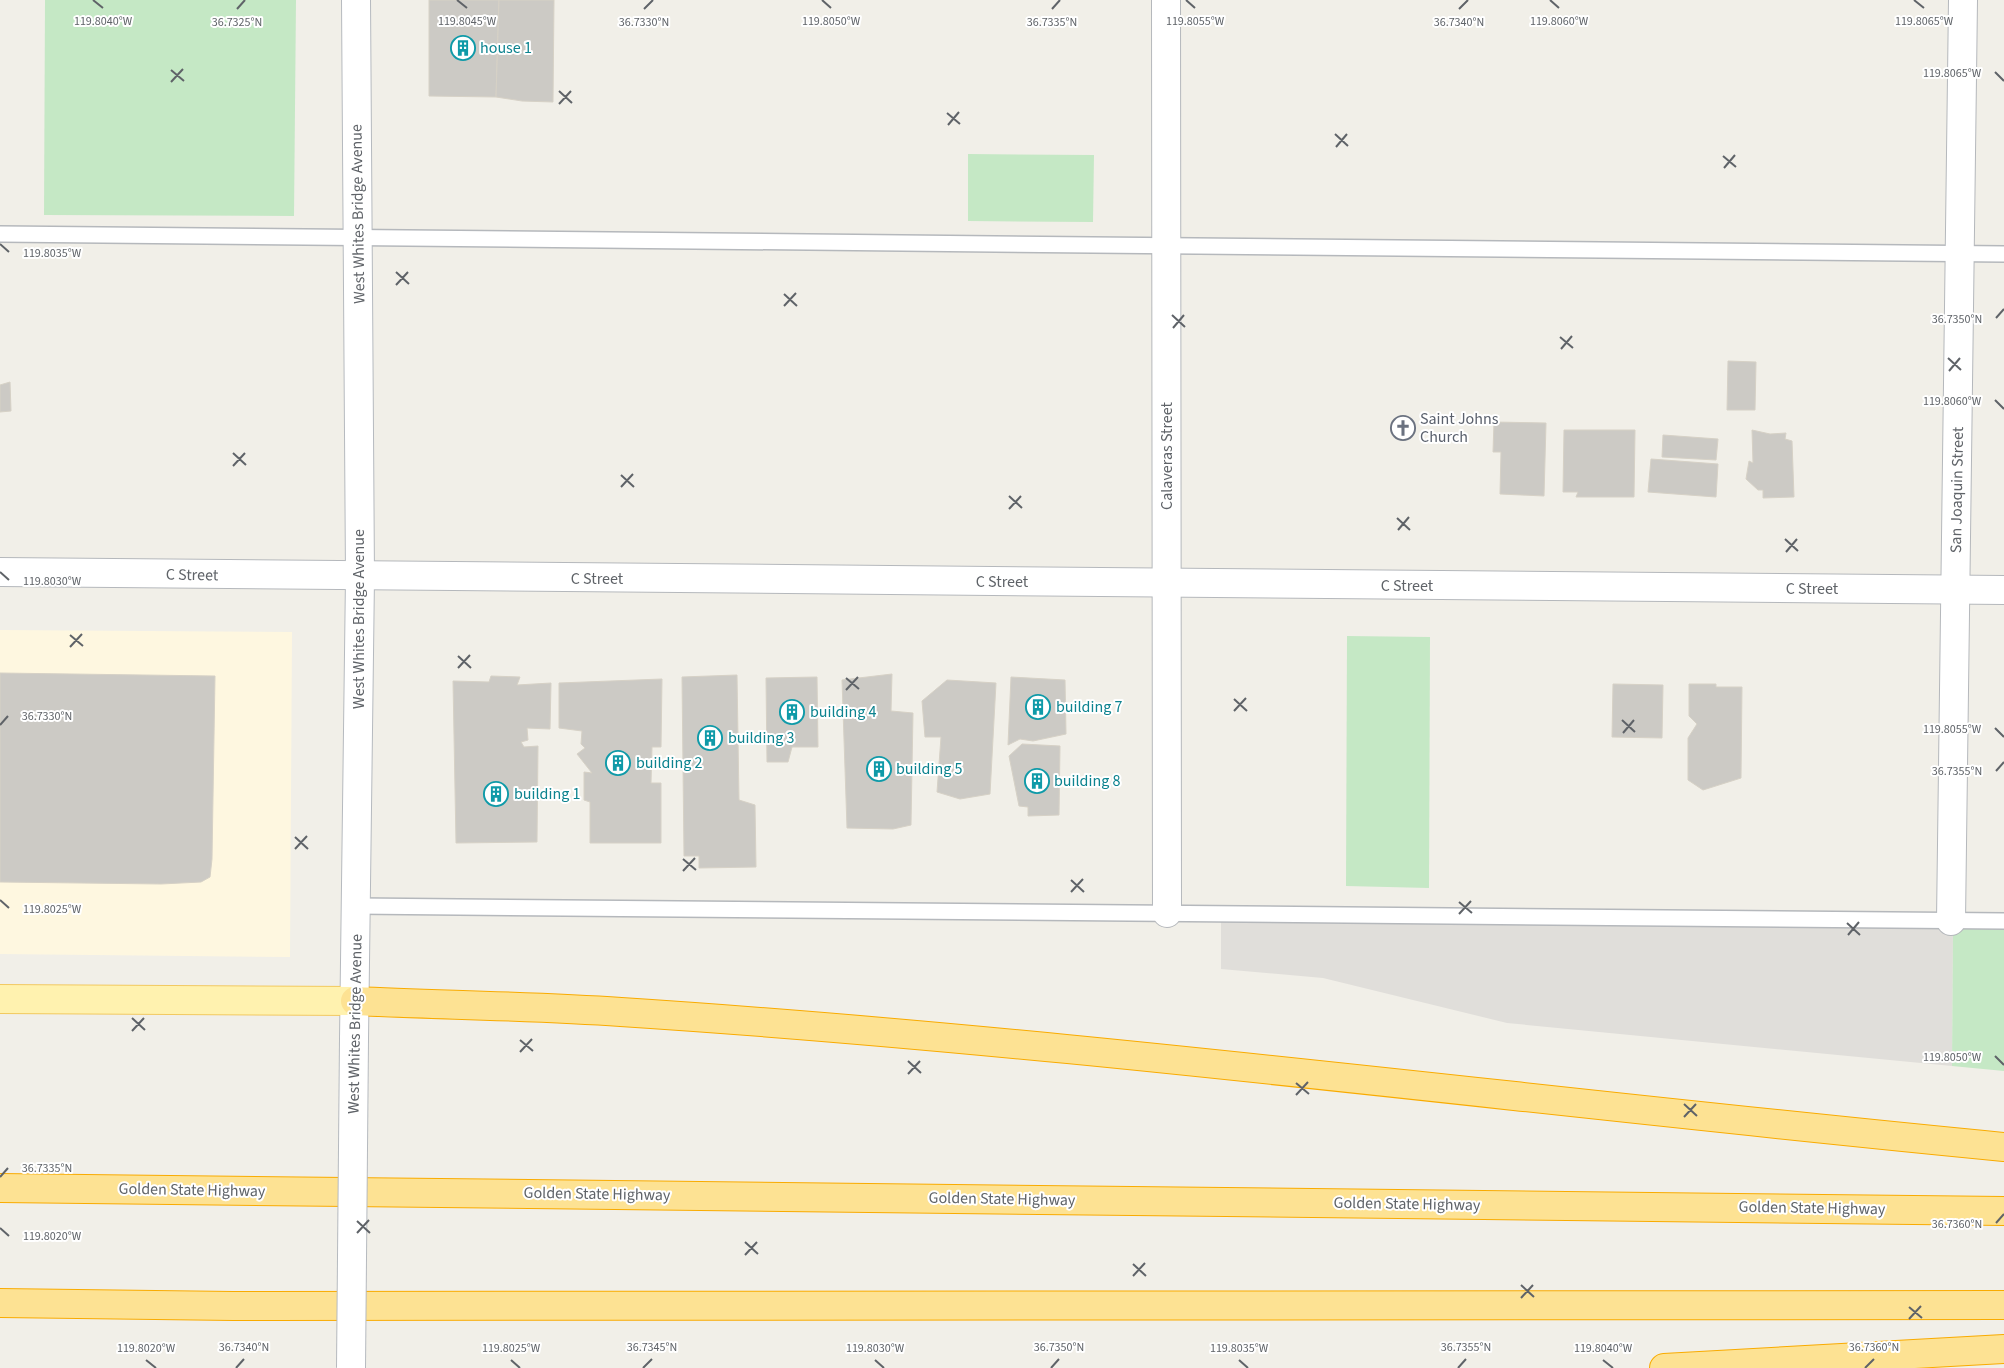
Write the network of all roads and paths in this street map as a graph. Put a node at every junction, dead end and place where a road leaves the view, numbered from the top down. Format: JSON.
{"nodes":[{"id":1,"x":356,"y":0,"type":"edge"},
{"id":2,"x":1166,"y":0,"type":"edge"},
{"id":3,"x":1963,"y":0,"type":"edge"},
{"id":4,"x":0,"y":234,"type":"edge"},
{"id":5,"x":359,"y":239,"type":"junction"},
{"id":6,"x":1166,"y":245,"type":"junction"},
{"id":7,"x":1960,"y":253,"type":"junction"},
{"id":8,"x":2004,"y":254,"type":"edge"},
{"id":9,"x":0,"y":572,"type":"edge"},
{"id":10,"x":360,"y":577,"type":"junction"},
{"id":11,"x":1167,"y":584,"type":"junction"},
{"id":12,"x":1956,"y":590,"type":"junction"},
{"id":13,"x":2004,"y":590,"type":"edge"},
{"id":14,"x":356,"y":906,"type":"junction"},
{"id":15,"x":1167,"y":913,"type":"junction"},
{"id":16,"x":1951,"y":921,"type":"junction"},
{"id":17,"x":2004,"y":921,"type":"edge"},
{"id":18,"x":0,"y":999,"type":"edge"},
{"id":19,"x":355,"y":1002,"type":"junction"},
{"id":20,"x":2004,"y":1147,"type":"edge"},
{"id":21,"x":0,"y":1171,"type":"edge"},
{"id":22,"x":0,"y":1188,"type":"edge"},
{"id":23,"x":203,"y":1190,"type":"junction"},
{"id":24,"x":2004,"y":1211,"type":"edge"},
{"id":25,"x":0,"y":1303,"type":"edge"},
{"id":26,"x":2004,"y":1304,"type":"edge"},
{"id":27,"x":233,"y":1306,"type":"junction"},
{"id":28,"x":0,"y":1317,"type":"edge"},
{"id":29,"x":2004,"y":1349,"type":"edge"},
{"id":30,"x":351,"y":1368,"type":"edge"},
{"id":31,"x":1664,"y":1368,"type":"edge"}],
"edges":[{"from":1,"to":5,"type":"street","name":"West Whites Bridge Avenue"},
{"from":2,"to":6,"type":"street","name":"Calaveras Street"},
{"from":3,"to":7,"type":"street","name":"San Joaquin Street"},
{"from":4,"to":5,"type":"lane"},
{"from":5,"to":6,"type":"lane"},
{"from":5,"to":10,"type":"street","name":"West Whites Bridge Avenue"},
{"from":6,"to":7,"type":"lane"},
{"from":6,"to":11,"type":"street","name":"Calaveras Street"},
{"from":7,"to":8,"type":"lane"},
{"from":7,"to":12,"type":"street","name":"San Joaquin Street"},
{"from":9,"to":10,"type":"street","name":"C Street"},
{"from":10,"to":11,"type":"street","name":"C Street"},
{"from":10,"to":14,"type":"street","name":"West Whites Bridge Avenue"},
{"from":11,"to":12,"type":"street","name":"C Street"},
{"from":11,"to":15,"type":"street","name":"Calaveras Street"},
{"from":12,"to":13,"type":"street","name":"C Street"},
{"from":12,"to":16,"type":"street","name":"San Joaquin Street"},
{"from":14,"to":15,"type":"lane"},
{"from":14,"to":19,"type":"street","name":"West Whites Bridge Avenue"},
{"from":15,"to":16,"type":"lane"},
{"from":16,"to":17,"type":"lane"},
{"from":18,"to":19,"type":"main road"},
{"from":19,"to":20,"type":"highway"},
{"from":19,"to":30,"type":"street","name":"West Whites Bridge Avenue","bridge":true},
{"from":21,"to":23,"type":"highway"},
{"from":22,"to":23,"type":"highway","name":"Golden State Highway"},
{"from":23,"to":24,"type":"highway","name":"Golden State Highway"},
{"from":25,"to":27,"type":"highway"},
{"from":26,"to":27,"type":"highway"},
{"from":27,"to":28,"type":"highway"},
{"from":29,"to":31,"type":"highway"}]}
